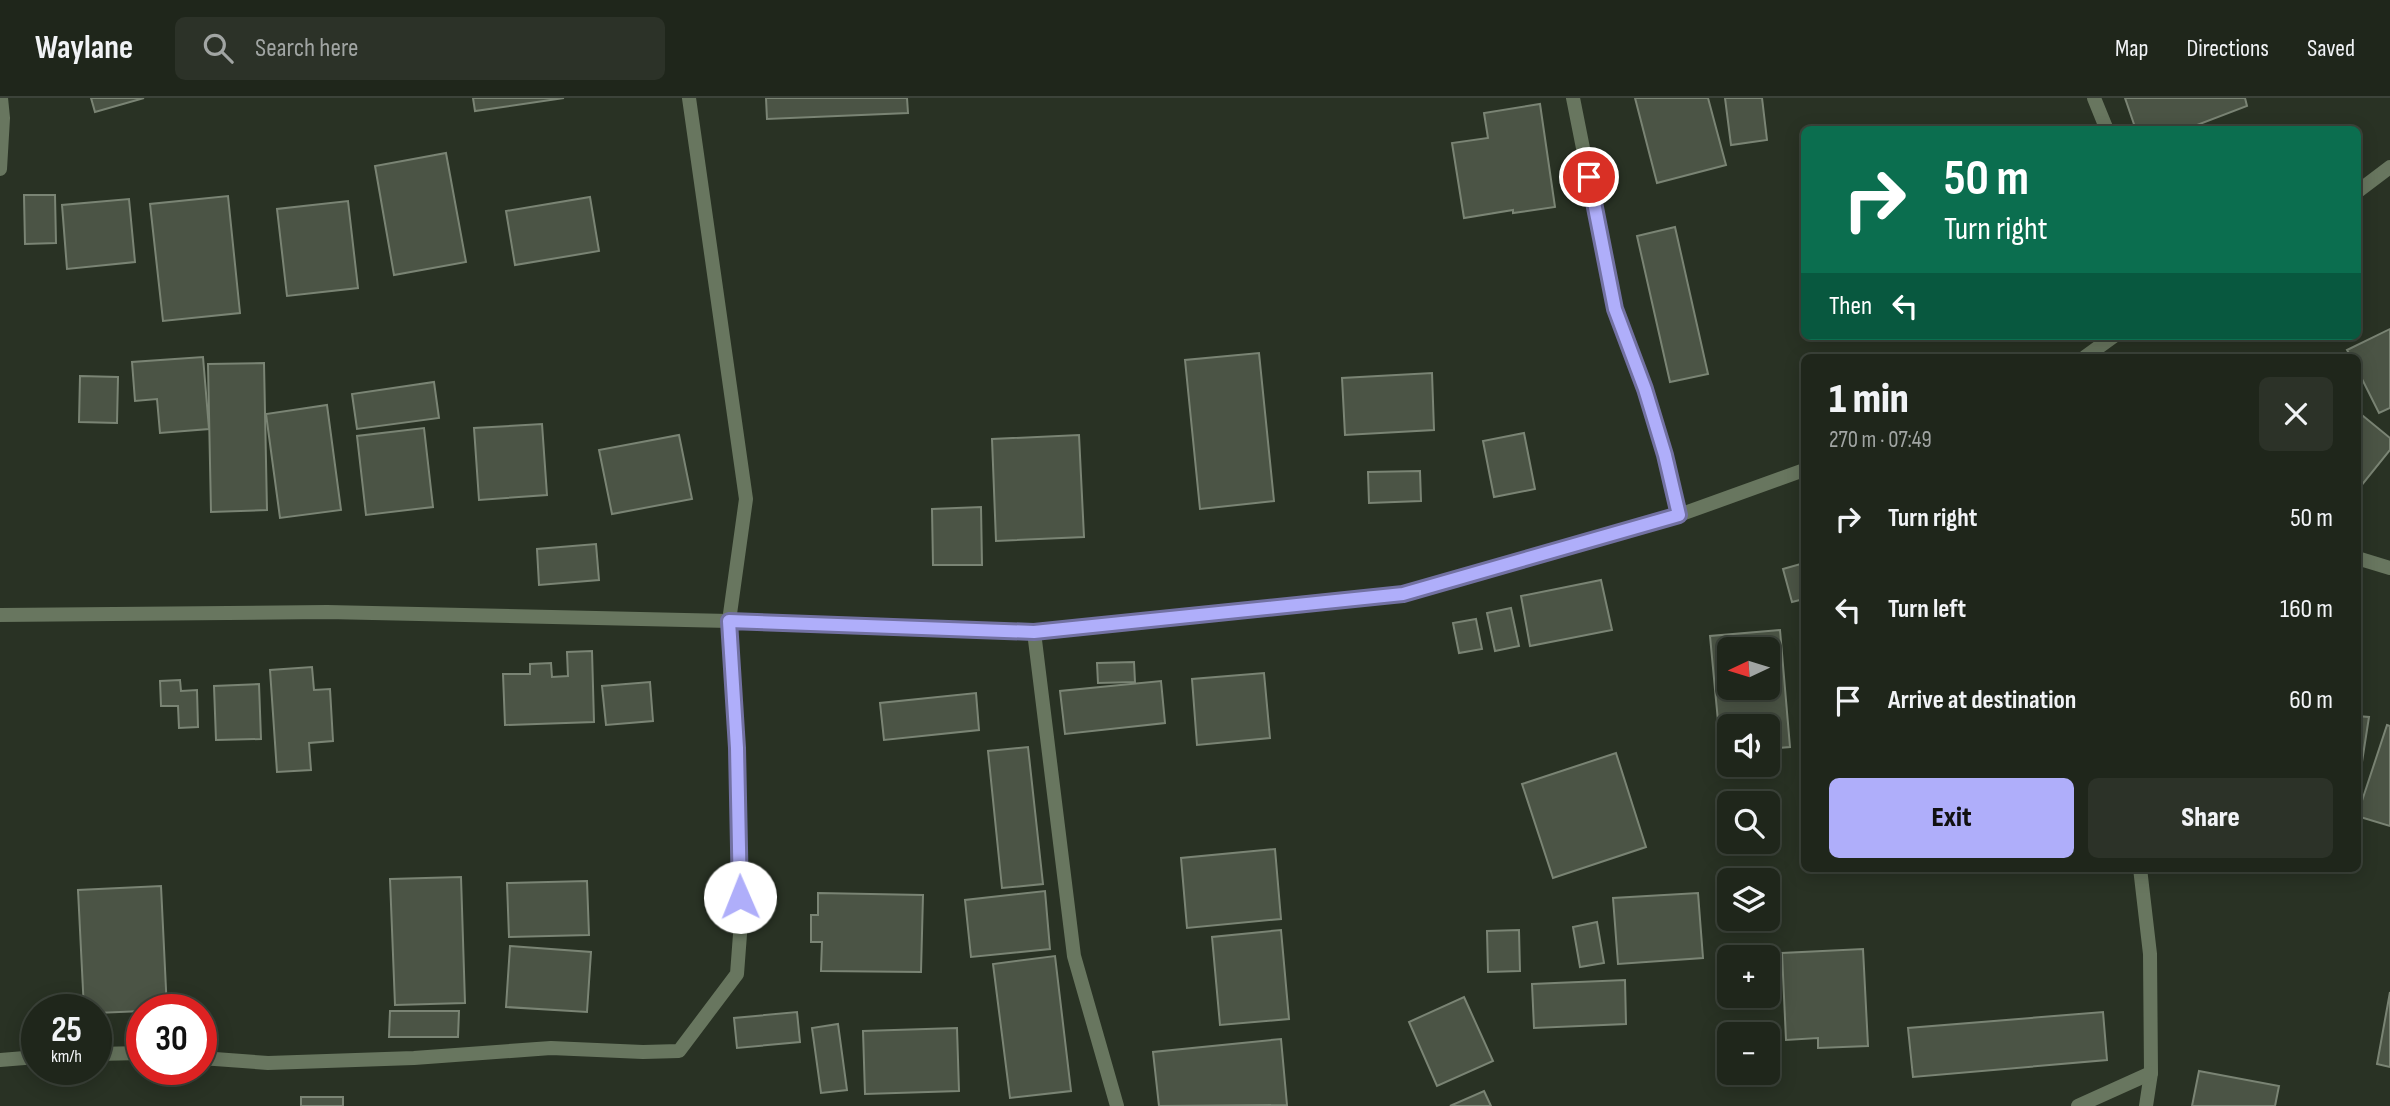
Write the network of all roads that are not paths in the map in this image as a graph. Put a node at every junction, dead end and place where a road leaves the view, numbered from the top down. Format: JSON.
{"nodes":[{"id":1,"x":1,"y":98,"type":"edge"},
{"id":2,"x":689,"y":98,"type":"edge"},
{"id":3,"x":1573,"y":98,"type":"edge"},
{"id":4,"x":2094,"y":98,"type":"edge"},
{"id":5,"x":2105,"y":126,"type":"edge"},
{"id":6,"x":2390,"y":167,"type":"edge"},
{"id":7,"x":0,"y":169,"type":"edge"},
{"id":8,"x":2361,"y":189,"type":"edge"},
{"id":9,"x":2108,"y":340,"type":"edge"},
{"id":10,"x":2089,"y":354,"type":"edge"},
{"id":11,"x":1801,"y":471,"type":"edge"},
{"id":12,"x":1679,"y":515,"type":"junction"},
{"id":13,"x":2361,"y":559,"type":"edge"},
{"id":14,"x":2390,"y":568,"type":"edge"},
{"id":15,"x":0,"y":615,"type":"edge"},
{"id":16,"x":729,"y":621,"type":"junction"},
{"id":17,"x":1034,"y":632,"type":"junction"},
{"id":18,"x":2140,"y":872,"type":"edge"},
{"id":19,"x":21,"y":1058,"type":"edge"},
{"id":20,"x":217,"y":1059,"type":"edge"},
{"id":21,"x":0,"y":1060,"type":"edge"},
{"id":22,"x":2151,"y":1073,"type":"junction"},
{"id":23,"x":1117,"y":1106,"type":"edge"},
{"id":24,"x":2078,"y":1106,"type":"edge"},
{"id":25,"x":2146,"y":1106,"type":"edge"}],
"edges":[{"from":1,"to":7,"type":"street"},
{"from":2,"to":16,"type":"street"},
{"from":3,"to":12,"type":"street"},
{"from":4,"to":5,"type":"street"},
{"from":6,"to":8,"type":"street"},
{"from":9,"to":10,"type":"street"},
{"from":11,"to":12,"type":"street"},
{"from":12,"to":17,"type":"street"},
{"from":13,"to":14,"type":"street"},
{"from":15,"to":16,"type":"street"},
{"from":16,"to":17,"type":"street"},
{"from":16,"to":20,"type":"street"},
{"from":17,"to":23,"type":"street"},
{"from":18,"to":22,"type":"street"},
{"from":19,"to":21,"type":"street"},
{"from":22,"to":24,"type":"street"},
{"from":22,"to":25,"type":"street"}]}
